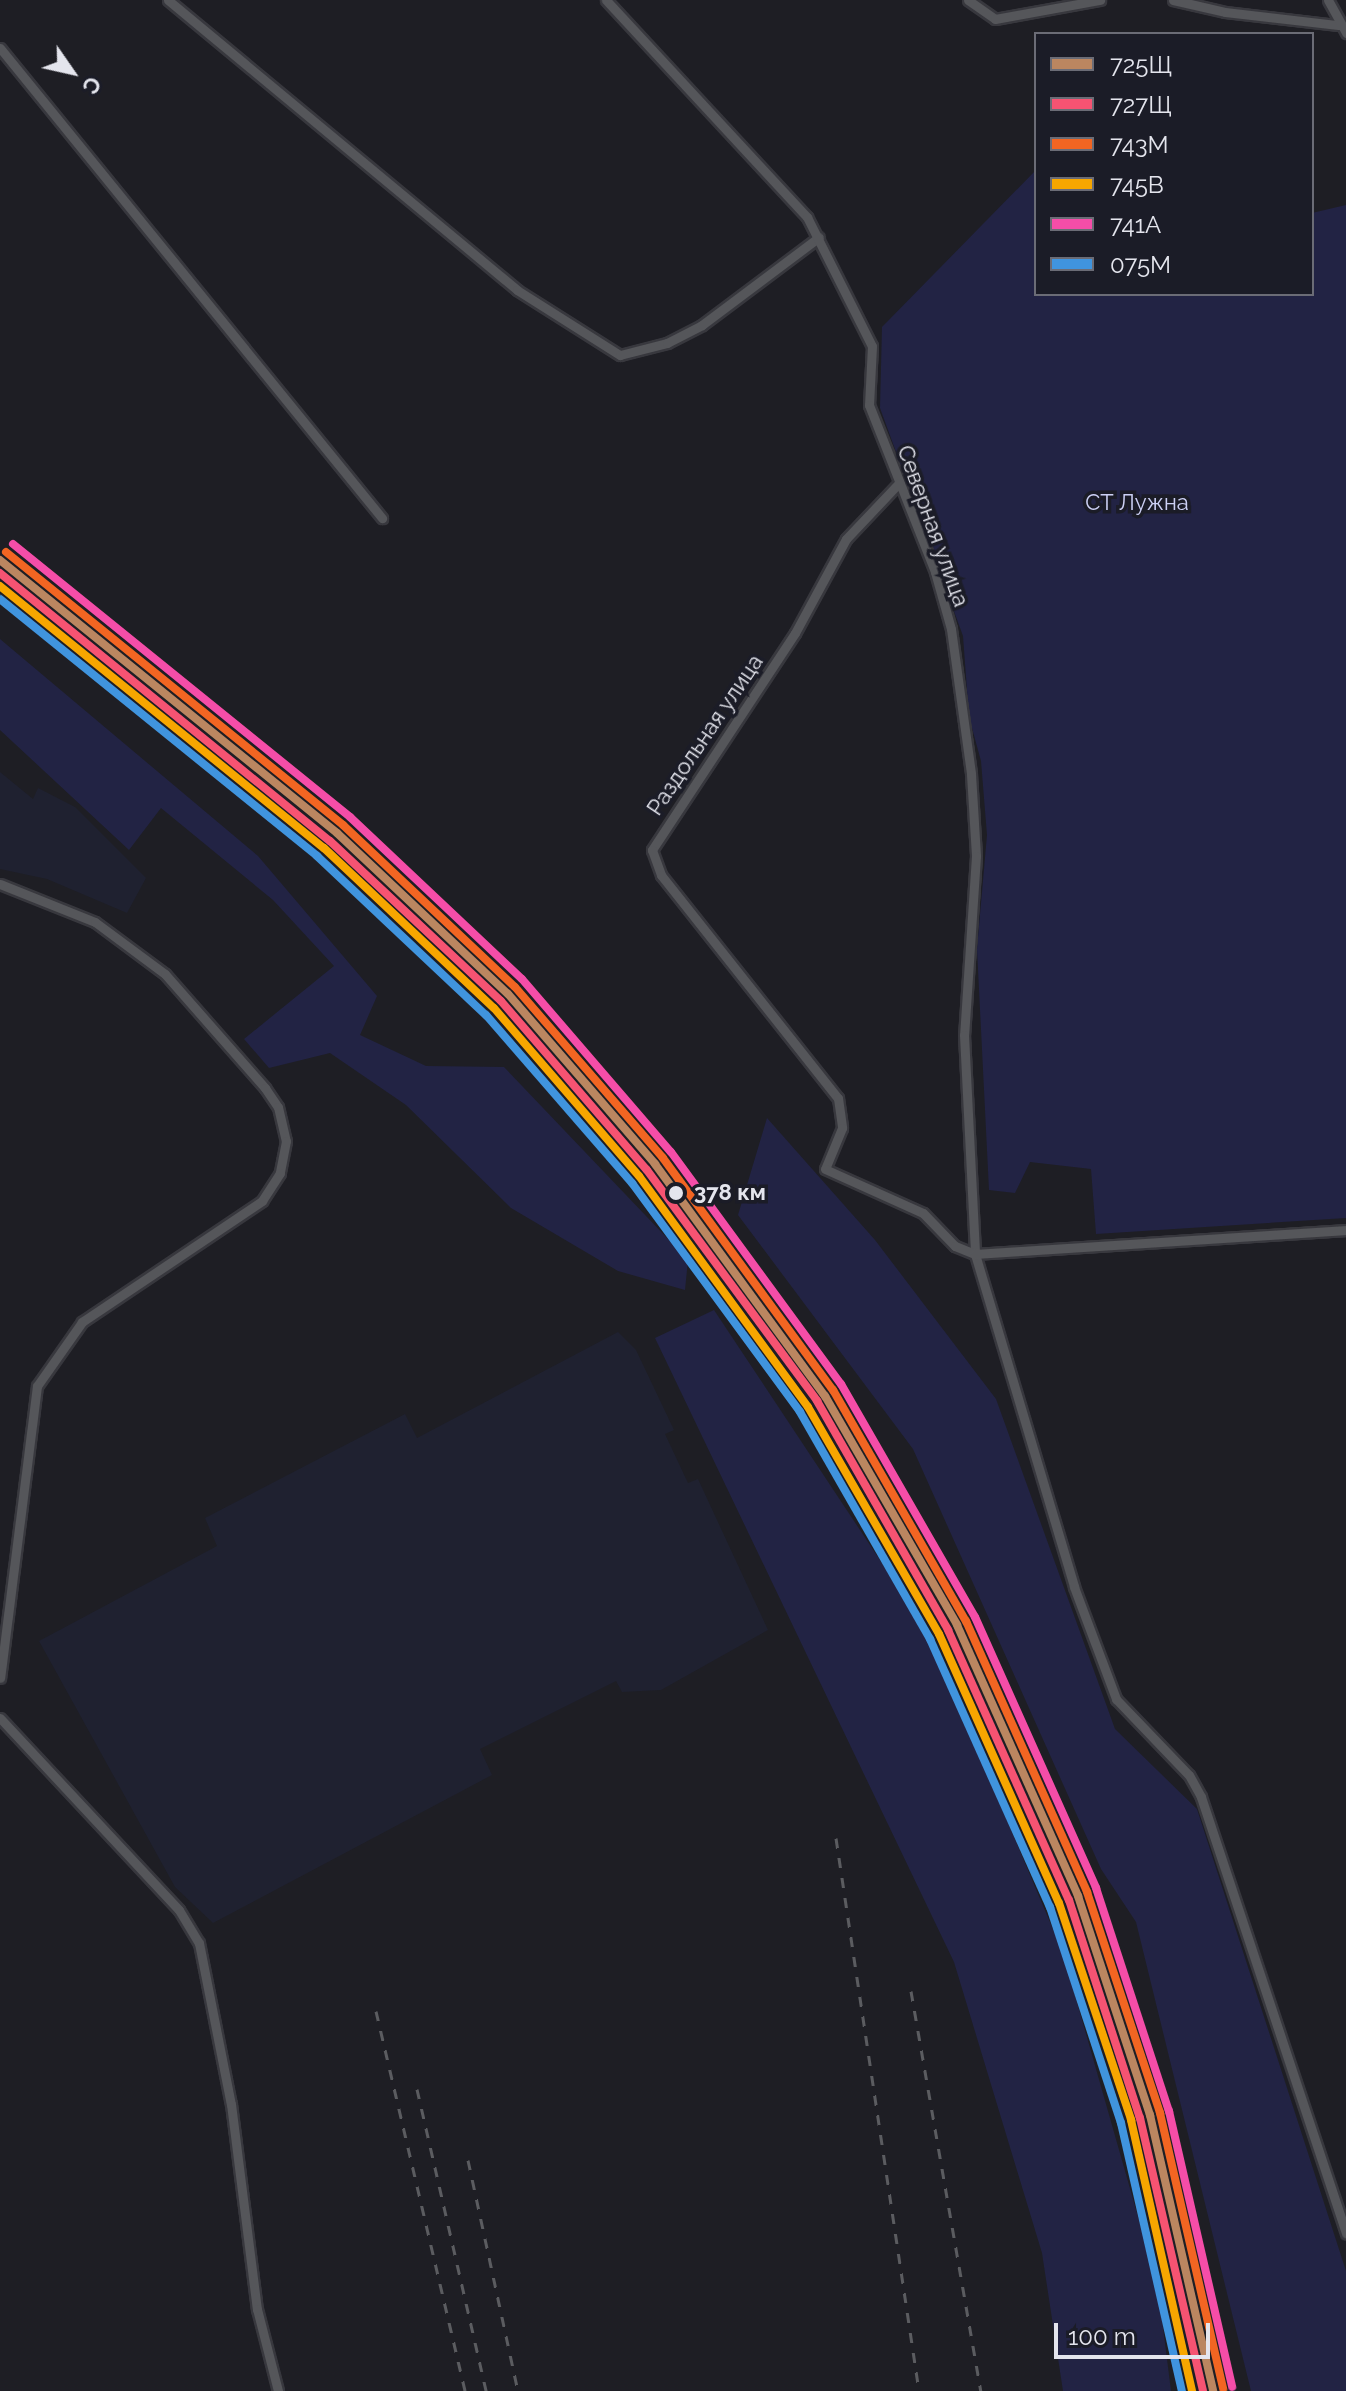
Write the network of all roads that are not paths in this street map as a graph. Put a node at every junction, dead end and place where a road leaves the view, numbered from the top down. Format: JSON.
{"nodes":[{"id":1,"x":168,"y":0,"type":"edge"},
{"id":2,"x":606,"y":0,"type":"edge"},
{"id":3,"x":968,"y":0,"type":"edge"},
{"id":4,"x":1100,"y":0,"type":"edge"},
{"id":5,"x":1173,"y":0,"type":"edge"},
{"id":6,"x":1328,"y":0,"type":"edge"},
{"id":7,"x":1342,"y":29,"type":"edge"},
{"id":8,"x":0,"y":48,"type":"edge"},
{"id":9,"x":819,"y":237,"type":"junction"},
{"id":10,"x":899,"y":483,"type":"junction"},
{"id":11,"x":382,"y":518,"type":"dead end"},
{"id":12,"x":0,"y":884,"type":"edge"},
{"id":13,"x":1346,"y":1230,"type":"edge"},
{"id":14,"x":975,"y":1254,"type":"junction"},
{"id":15,"x":0,"y":1678,"type":"edge"},
{"id":16,"x":0,"y":1718,"type":"edge"},
{"id":17,"x":1346,"y":2234,"type":"edge"},
{"id":18,"x":278,"y":2391,"type":"edge"}],
"edges":[{"from":1,"to":9,"type":"street"},
{"from":2,"to":9,"type":"street","name":"Северная улица"},
{"from":3,"to":4,"type":"street"},
{"from":5,"to":7,"type":"street"},
{"from":6,"to":7,"type":"street"},
{"from":8,"to":11,"type":"street"},
{"from":9,"to":10,"type":"street","name":"Северная улица"},
{"from":10,"to":14,"type":"street","name":"Северная улица"},
{"from":10,"to":14,"type":"street","name":"Раздольная улица"},
{"from":12,"to":15,"type":"street"},
{"from":13,"to":14,"type":"street"},
{"from":14,"to":17,"type":"street","name":"Северная улица"},
{"from":16,"to":18,"type":"street"}]}
